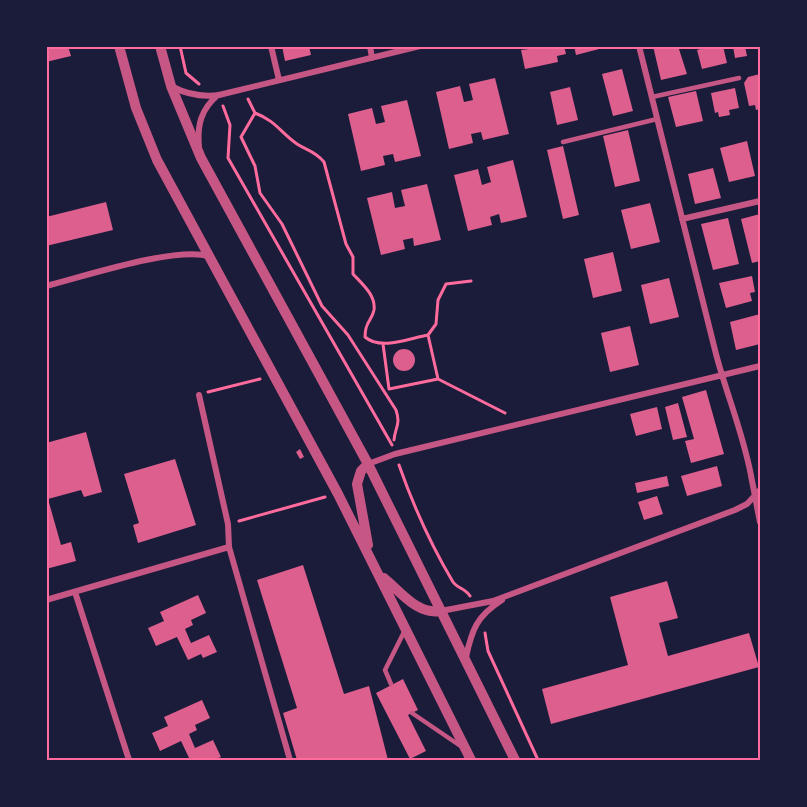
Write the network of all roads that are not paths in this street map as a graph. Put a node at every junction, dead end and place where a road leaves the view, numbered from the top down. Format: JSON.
{"nodes":[{"id":1,"x":119,"y":46,"type":"edge"},
{"id":2,"x":160,"y":46,"type":"edge"},
{"id":3,"x":271,"y":46,"type":"edge"},
{"id":4,"x":370,"y":46,"type":"edge"},
{"id":5,"x":420,"y":46,"type":"edge"},
{"id":6,"x":639,"y":46,"type":"edge"},
{"id":7,"x":372,"y":58,"type":"junction"},
{"id":8,"x":740,"y":78,"type":"dead end"},
{"id":9,"x":279,"y":80,"type":"junction"},
{"id":10,"x":171,"y":86,"type":"junction"},
{"id":11,"x":219,"y":94,"type":"junction"},
{"id":12,"x":652,"y":97,"type":"junction"},
{"id":13,"x":657,"y":119,"type":"junction"},
{"id":14,"x":562,"y":142,"type":"dead end"},
{"id":15,"x":201,"y":158,"type":"junction"},
{"id":16,"x":760,"y":201,"type":"edge"},
{"id":17,"x":682,"y":219,"type":"junction"},
{"id":18,"x":209,"y":256,"type":"junction"},
{"id":19,"x":46,"y":286,"type":"edge"},
{"id":20,"x":760,"y":366,"type":"edge"},
{"id":21,"x":722,"y":375,"type":"junction"},
{"id":22,"x":199,"y":395,"type":"road end"},
{"id":23,"x":368,"y":464,"type":"junction"},
{"id":24,"x":760,"y":490,"type":"edge"},
{"id":25,"x":754,"y":497,"type":"junction"},
{"id":26,"x":760,"y":522,"type":"edge"},
{"id":27,"x":229,"y":547,"type":"junction"},
{"id":28,"x":369,"y":554,"type":"junction"},
{"id":29,"x":379,"y":574,"type":"junction"},
{"id":30,"x":75,"y":592,"type":"junction"},
{"id":31,"x":516,"y":592,"type":"junction"},
{"id":32,"x":46,"y":600,"type":"edge"},
{"id":33,"x":441,"y":611,"type":"junction"},
{"id":34,"x":406,"y":628,"type":"junction"},
{"id":35,"x":466,"y":660,"type":"junction"},
{"id":36,"x":391,"y":684,"type":"dead end"},
{"id":37,"x":412,"y":713,"type":"dead end"},
{"id":38,"x":469,"y":755,"type":"edge"},
{"id":39,"x":129,"y":760,"type":"edge"},
{"id":40,"x":290,"y":760,"type":"edge"},
{"id":41,"x":515,"y":760,"type":"edge"}],
"edges":[{"from":1,"to":18,"type":"street"},
{"from":2,"to":10,"type":"street"},
{"from":3,"to":9,"type":"street"},
{"from":4,"to":7,"type":"street"},
{"from":5,"to":7,"type":"street"},
{"from":6,"to":12,"type":"street"},
{"from":7,"to":9,"type":"street"},
{"from":8,"to":12,"type":"lane"},
{"from":9,"to":11,"type":"street"},
{"from":10,"to":11,"type":"street"},
{"from":10,"to":15,"type":"street"},
{"from":11,"to":15,"type":"street"},
{"from":12,"to":13,"type":"street"},
{"from":13,"to":14,"type":"lane"},
{"from":13,"to":17,"type":"street"},
{"from":15,"to":23,"type":"street"},
{"from":16,"to":17,"type":"street"},
{"from":17,"to":21,"type":"street"},
{"from":18,"to":19,"type":"street"},
{"from":18,"to":28,"type":"street"},
{"from":20,"to":21,"type":"street"},
{"from":21,"to":23,"type":"street"},
{"from":21,"to":25,"type":"street"},
{"from":22,"to":27,"type":"street"},
{"from":23,"to":28,"type":"street"},
{"from":23,"to":33,"type":"street"},
{"from":24,"to":25,"type":"street"},
{"from":25,"to":26,"type":"street"},
{"from":25,"to":31,"type":"street"},
{"from":27,"to":30,"type":"street"},
{"from":27,"to":40,"type":"street"},
{"from":28,"to":29,"type":"street"},
{"from":29,"to":33,"type":"street"},
{"from":29,"to":34,"type":"street"},
{"from":30,"to":32,"type":"street"},
{"from":30,"to":39,"type":"street"},
{"from":31,"to":33,"type":"street"},
{"from":31,"to":35,"type":"street"},
{"from":33,"to":35,"type":"street"},
{"from":34,"to":36,"type":"lane"},
{"from":34,"to":38,"type":"street"},
{"from":35,"to":41,"type":"street"},
{"from":37,"to":38,"type":"lane"}]}
